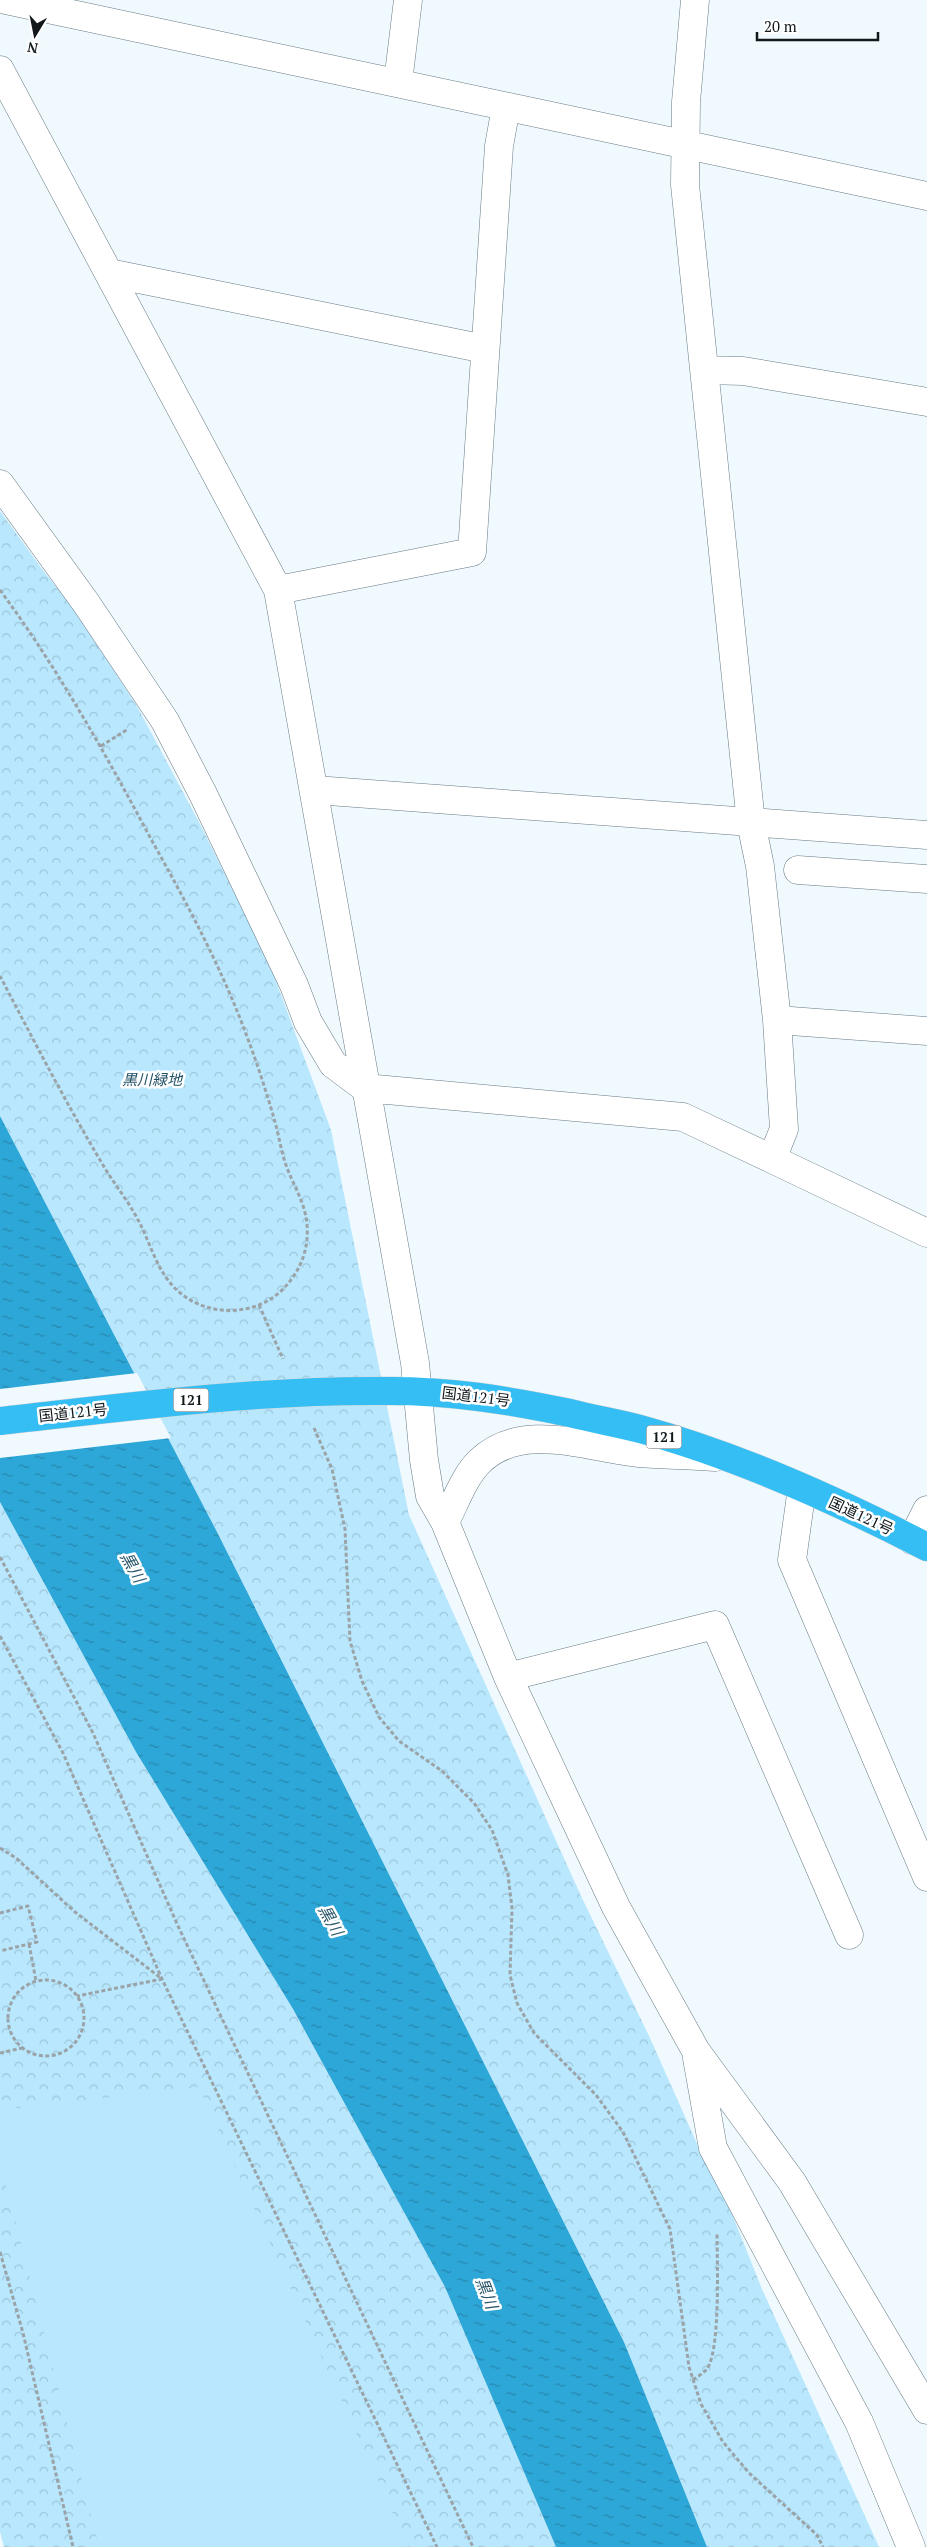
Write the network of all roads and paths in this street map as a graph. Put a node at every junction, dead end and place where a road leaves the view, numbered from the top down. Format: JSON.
{"nodes":[{"id":1,"x":6,"y":0,"type":"edge"},
{"id":2,"x":408,"y":0,"type":"edge"},
{"id":3,"x":695,"y":0,"type":"edge"},
{"id":4,"x":0,"y":70,"type":"edge"},
{"id":5,"x":398,"y":82,"type":"junction"},
{"id":6,"x":506,"y":107,"type":"junction"},
{"id":7,"x":685,"y":144,"type":"junction"},
{"id":8,"x":927,"y":196,"type":"edge"},
{"id":9,"x":109,"y":273,"type":"junction"},
{"id":10,"x":485,"y":349,"type":"junction"},
{"id":11,"x":706,"y":370,"type":"junction"},
{"id":12,"x":927,"y":402,"type":"edge"},
{"id":13,"x":0,"y":484,"type":"edge"},
{"id":14,"x":0,"y":590,"type":"edge"},
{"id":15,"x":278,"y":590,"type":"junction"},
{"id":16,"x":119,"y":735,"type":"dead end"},
{"id":17,"x":101,"y":746,"type":"junction"},
{"id":18,"x":316,"y":790,"type":"junction"},
{"id":19,"x":751,"y":823,"type":"junction"},
{"id":20,"x":927,"y":835,"type":"edge"},
{"id":21,"x":798,"y":870,"type":"dead end"},
{"id":22,"x":927,"y":879,"type":"edge"},
{"id":23,"x":0,"y":976,"type":"edge"},
{"id":24,"x":777,"y":1020,"type":"junction"},
{"id":25,"x":927,"y":1031,"type":"edge"},
{"id":26,"x":365,"y":1088,"type":"junction"},
{"id":27,"x":772,"y":1159,"type":"junction"},
{"id":28,"x":927,"y":1233,"type":"edge"},
{"id":29,"x":260,"y":1305,"type":"junction"},
{"id":30,"x":284,"y":1359,"type":"dead end"},
{"id":31,"x":417,"y":1390,"type":"junction"},
{"id":32,"x":0,"y":1421,"type":"edge"},
{"id":33,"x":312,"y":1423,"type":"dead end"},
{"id":34,"x":727,"y":1457,"type":"junction"},
{"id":35,"x":802,"y":1488,"type":"junction"},
{"id":36,"x":927,"y":1510,"type":"edge"},
{"id":37,"x":445,"y":1522,"type":"junction"},
{"id":38,"x":920,"y":1544,"type":"edge"},
{"id":39,"x":0,"y":1557,"type":"edge"},
{"id":40,"x":0,"y":1636,"type":"edge"},
{"id":41,"x":508,"y":1677,"type":"junction"},
{"id":42,"x":0,"y":1848,"type":"edge"},
{"id":43,"x":927,"y":1876,"type":"edge"},
{"id":44,"x":0,"y":1913,"type":"edge"},
{"id":45,"x":849,"y":1936,"type":"dead end"},
{"id":46,"x":30,"y":1944,"type":"junction"},
{"id":47,"x":0,"y":1951,"type":"edge"},
{"id":48,"x":162,"y":1979,"type":"junction"},
{"id":49,"x":36,"y":1981,"type":"junction"},
{"id":50,"x":77,"y":1996,"type":"junction"},
{"id":51,"x":22,"y":2048,"type":"junction"},
{"id":52,"x":696,"y":2051,"type":"junction"},
{"id":53,"x":0,"y":2053,"type":"edge"},
{"id":54,"x":733,"y":2184,"type":"junction"},
{"id":55,"x":0,"y":2252,"type":"edge"},
{"id":56,"x":693,"y":2380,"type":"junction"},
{"id":57,"x":927,"y":2410,"type":"edge"},
{"id":58,"x":73,"y":2547,"type":"edge"},
{"id":59,"x":437,"y":2547,"type":"edge"},
{"id":60,"x":473,"y":2547,"type":"edge"},
{"id":61,"x":823,"y":2547,"type":"edge"},
{"id":62,"x":911,"y":2547,"type":"edge"}],
"edges":[{"from":1,"to":5,"type":"street"},
{"from":2,"to":5,"type":"street"},
{"from":3,"to":7,"type":"street"},
{"from":4,"to":9,"type":"street"},
{"from":5,"to":6,"type":"street"},
{"from":6,"to":7,"type":"street"},
{"from":6,"to":10,"type":"street"},
{"from":7,"to":8,"type":"street"},
{"from":7,"to":11,"type":"street"},
{"from":9,"to":10,"type":"street"},
{"from":9,"to":15,"type":"street"},
{"from":10,"to":15,"type":"street"},
{"from":11,"to":12,"type":"street"},
{"from":11,"to":19,"type":"street"},
{"from":13,"to":26,"type":"street"},
{"from":14,"to":17,"type":"path"},
{"from":15,"to":18,"type":"street"},
{"from":16,"to":17,"type":"path"},
{"from":17,"to":29,"type":"path"},
{"from":18,"to":19,"type":"street"},
{"from":18,"to":26,"type":"street"},
{"from":19,"to":20,"type":"street"},
{"from":19,"to":24,"type":"street"},
{"from":21,"to":22,"type":"street"},
{"from":23,"to":29,"type":"path"},
{"from":24,"to":25,"type":"street"},
{"from":24,"to":27,"type":"street"},
{"from":26,"to":27,"type":"street"},
{"from":26,"to":31,"type":"street"},
{"from":27,"to":28,"type":"street"},
{"from":29,"to":30,"type":"path"},
{"from":31,"to":32,"type":"highway","name":"国道121号","number":"121","bridge":true},
{"from":31,"to":34,"type":"highway","name":"国道121号","number":"121"},
{"from":31,"to":37,"type":"street"},
{"from":33,"to":56,"type":"path"},
{"from":34,"to":35,"type":"highway","name":"国道121号","number":"121"},
{"from":34,"to":37,"type":"street"},
{"from":35,"to":38,"type":"highway","name":"国道121号","number":"121"},
{"from":35,"to":43,"type":"street"},
{"from":36,"to":38,"type":"street"},
{"from":37,"to":41,"type":"street"},
{"from":39,"to":60,"type":"path"},
{"from":40,"to":48,"type":"path"},
{"from":41,"to":45,"type":"street"},
{"from":41,"to":52,"type":"street"},
{"from":42,"to":48,"type":"path"},
{"from":44,"to":46,"type":"path"},
{"from":46,"to":47,"type":"path"},
{"from":46,"to":49,"type":"path"},
{"from":48,"to":50,"type":"path"},
{"from":48,"to":59,"type":"path"},
{"from":49,"to":50,"type":"path"},
{"from":49,"to":51,"type":"path"},
{"from":50,"to":51,"type":"path"},
{"from":51,"to":53,"type":"path"},
{"from":52,"to":54,"type":"street"},
{"from":52,"to":57,"type":"street"},
{"from":54,"to":56,"type":"path"},
{"from":54,"to":62,"type":"street"},
{"from":55,"to":58,"type":"path"},
{"from":56,"to":61,"type":"path"}]}
